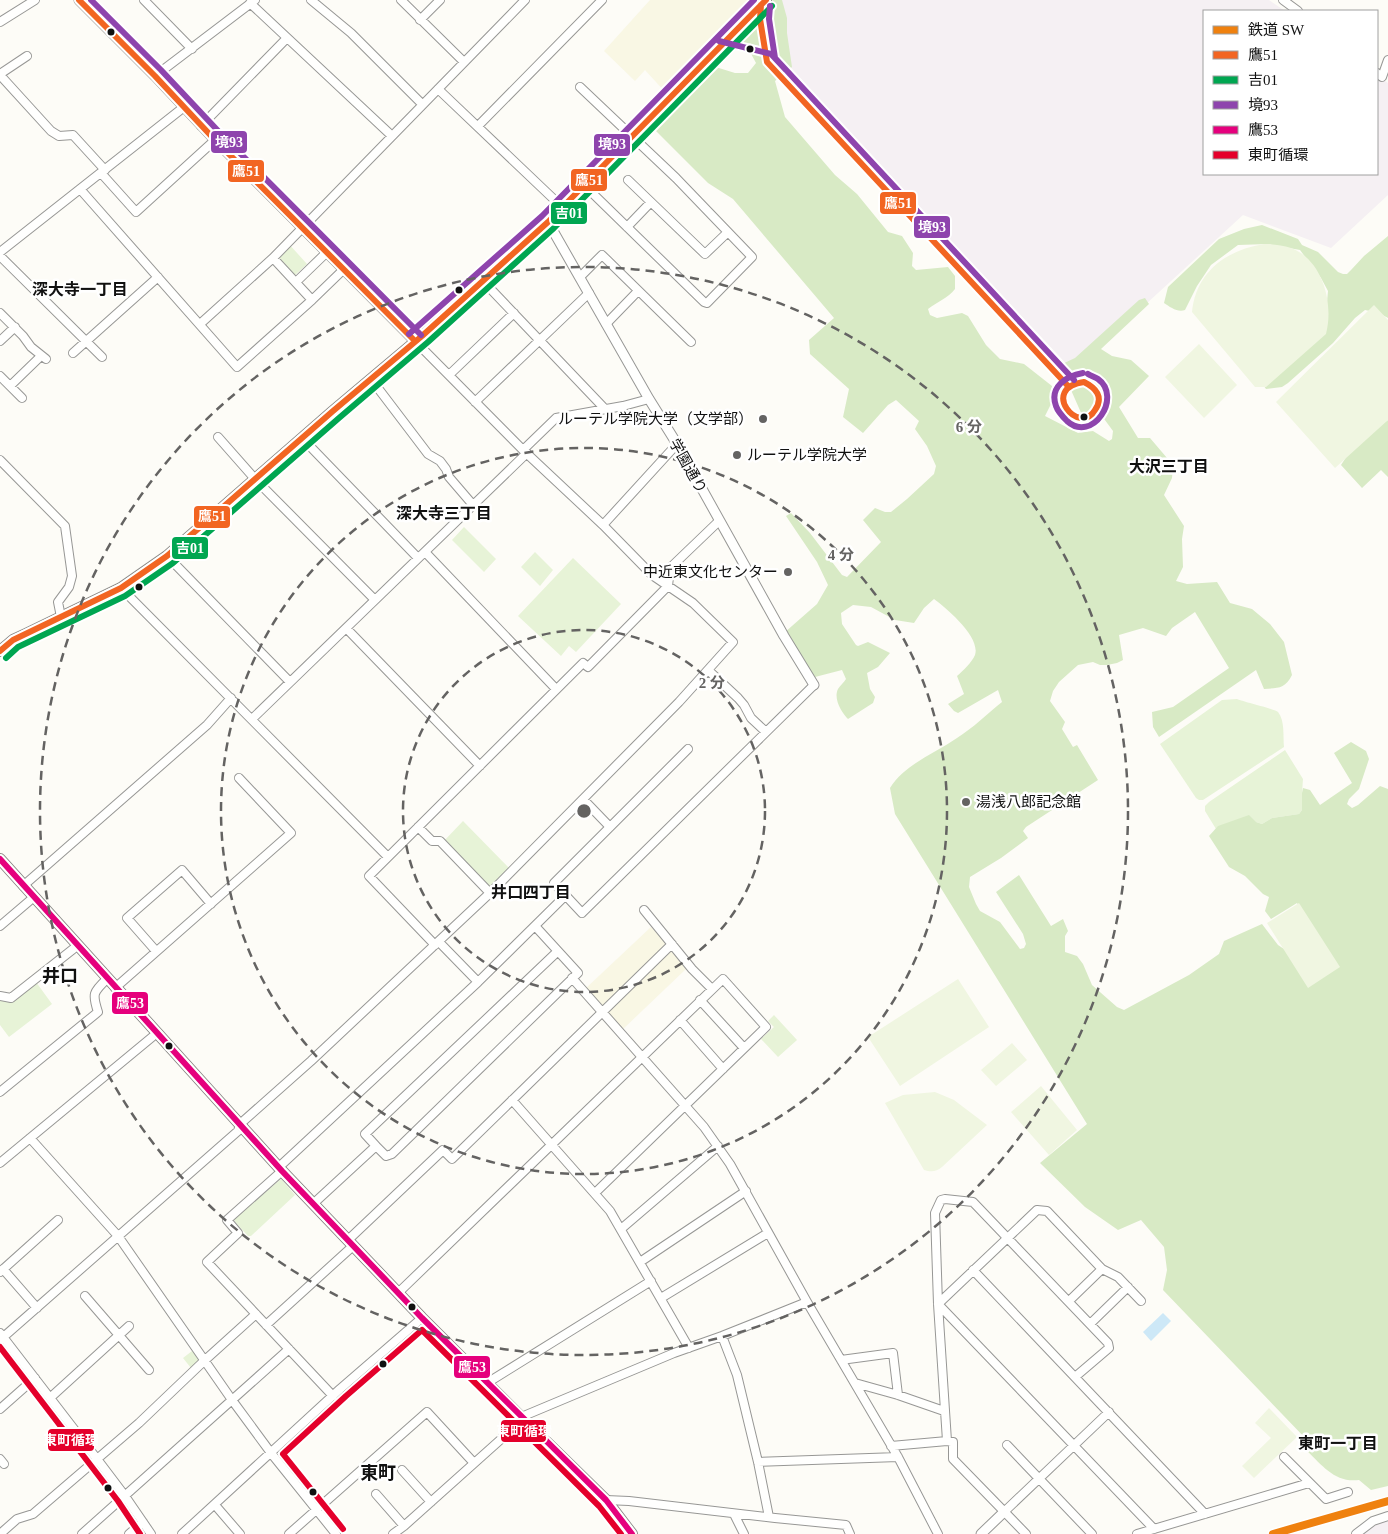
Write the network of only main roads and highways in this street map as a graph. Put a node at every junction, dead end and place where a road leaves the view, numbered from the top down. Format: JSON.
{"nodes":[{"id":1,"x":766,"y":0,"type":"edge"},
{"id":2,"x":0,"y":651,"type":"edge"},
{"id":3,"x":0,"y":859,"type":"edge"},
{"id":4,"x":629,"y":1533,"type":"edge"}],
"edges":[{"from":1,"to":2,"type":"main road"},
{"from":3,"to":4,"type":"main road"}]}
